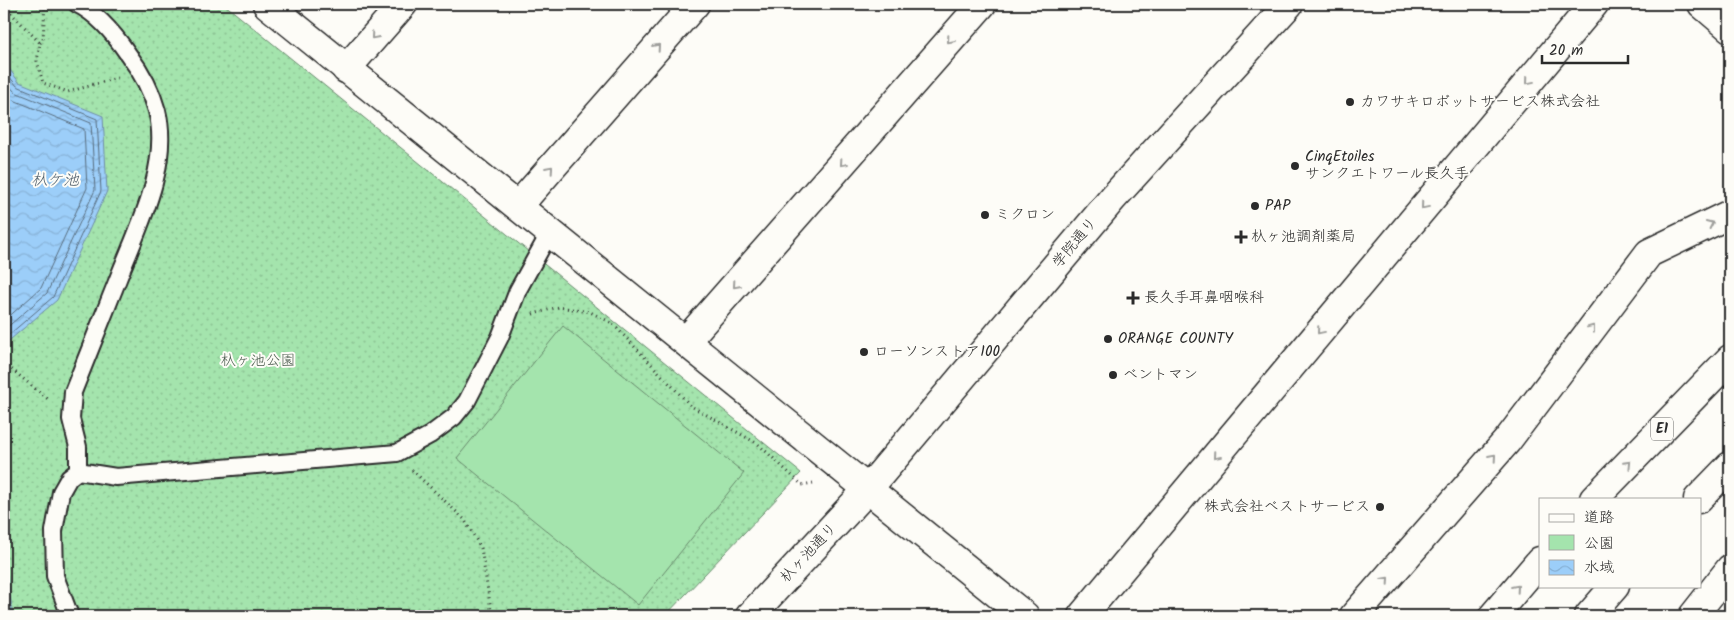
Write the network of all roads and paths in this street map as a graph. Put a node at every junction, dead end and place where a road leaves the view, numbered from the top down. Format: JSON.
{"nodes":[{"id":1,"x":6,"y":4,"type":"edge"},
{"id":2,"x":45,"y":4,"type":"edge"},
{"id":3,"x":78,"y":4,"type":"edge"},
{"id":4,"x":267,"y":4,"type":"edge"},
{"id":5,"x":403,"y":4,"type":"edge"},
{"id":6,"x":695,"y":4,"type":"edge"},
{"id":7,"x":982,"y":4,"type":"edge"},
{"id":8,"x":1289,"y":4,"type":"edge"},
{"id":9,"x":1594,"y":4,"type":"edge"},
{"id":10,"x":1702,"y":4,"type":"edge"},
{"id":11,"x":1730,"y":28,"type":"edge"},
{"id":12,"x":40,"y":43,"type":"junction"},
{"id":13,"x":138,"y":67,"type":"junction"},
{"id":14,"x":346,"y":68,"type":"junction"},
{"id":15,"x":518,"y":206,"type":"junction"},
{"id":16,"x":1730,"y":214,"type":"edge"},
{"id":17,"x":550,"y":232,"type":"junction"},
{"id":18,"x":506,"y":322,"type":"junction"},
{"id":19,"x":686,"y":341,"type":"junction"},
{"id":20,"x":1730,"y":359,"type":"edge"},
{"id":21,"x":4,"y":363,"type":"edge"},
{"id":22,"x":43,"y":394,"type":"dead end"},
{"id":23,"x":397,"y":453,"type":"junction"},
{"id":24,"x":1730,"y":466,"type":"edge"},
{"id":25,"x":78,"y":471,"type":"junction"},
{"id":26,"x":821,"y":482,"type":"dead end"},
{"id":27,"x":868,"y":489,"type":"junction"},
{"id":28,"x":1595,"y":498,"type":"edge"},
{"id":29,"x":1699,"y":498,"type":"edge"},
{"id":30,"x":1539,"y":562,"type":"edge"},
{"id":31,"x":1730,"y":569,"type":"edge"},
{"id":32,"x":1613,"y":588,"type":"edge"},
{"id":33,"x":70,"y":616,"type":"edge"},
{"id":34,"x":492,"y":616,"type":"edge"},
{"id":35,"x":750,"y":616,"type":"edge"},
{"id":36,"x":1025,"y":616,"type":"edge"},
{"id":37,"x":1082,"y":616,"type":"edge"},
{"id":38,"x":1354,"y":616,"type":"edge"},
{"id":39,"x":1493,"y":616,"type":"edge"},
{"id":40,"x":1589,"y":616,"type":"edge"},
{"id":41,"x":1694,"y":616,"type":"edge"}],
"edges":[{"from":1,"to":12,"type":"path"},
{"from":2,"to":12,"type":"path"},
{"from":3,"to":13,"type":"lane"},
{"from":4,"to":14,"type":"main road"},
{"from":5,"to":14,"type":"main road","one_way":true},
{"from":15,"to":6,"type":"main road","one_way":true},
{"from":7,"to":19,"type":"main road","one_way":true},
{"from":8,"to":27,"type":"main road","name":"学院通り"},
{"from":9,"to":37,"type":"main road","one_way":true},
{"from":10,"to":11,"type":"main road"},
{"from":12,"to":13,"type":"path"},
{"from":13,"to":25,"type":"lane"},
{"from":14,"to":15,"type":"main road"},
{"from":15,"to":17,"type":"main road"},
{"from":38,"to":16,"type":"main road","one_way":true},
{"from":17,"to":18,"type":"lane"},
{"from":17,"to":19,"type":"main road"},
{"from":18,"to":23,"type":"lane"},
{"from":18,"to":26,"type":"path"},
{"from":19,"to":27,"type":"main road"},
{"from":28,"to":20,"type":"main road","number":"E1","one_way":true},
{"from":21,"to":22,"type":"path"},
{"from":23,"to":25,"type":"lane"},
{"from":23,"to":34,"type":"path"},
{"from":24,"to":29,"type":"main road"},
{"from":25,"to":33,"type":"lane"},
{"from":27,"to":35,"type":"main road","name":"杁ヶ池通り"},
{"from":27,"to":36,"type":"main road"},
{"from":39,"to":30,"type":"main road","one_way":true},
{"from":31,"to":41,"type":"main road"},
{"from":32,"to":40,"type":"main road"}]}
